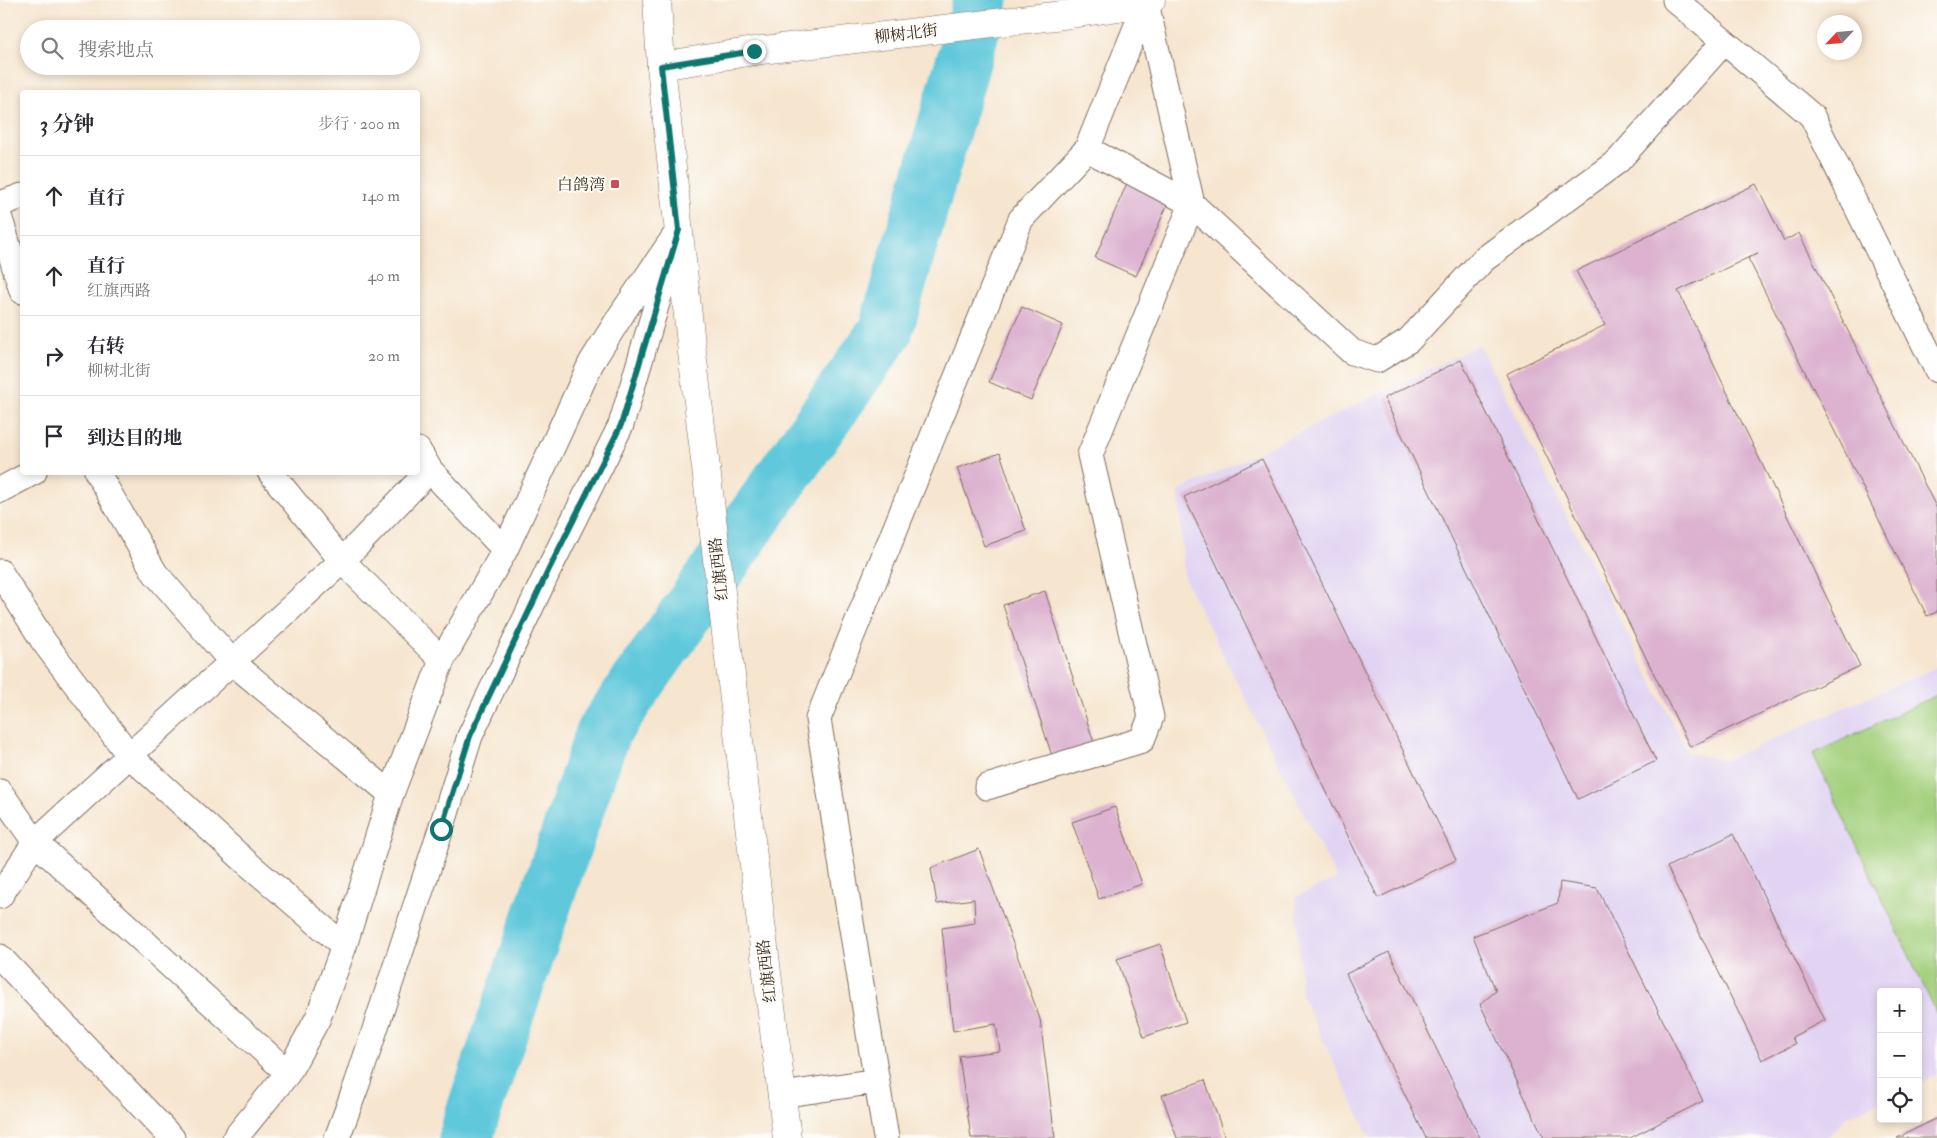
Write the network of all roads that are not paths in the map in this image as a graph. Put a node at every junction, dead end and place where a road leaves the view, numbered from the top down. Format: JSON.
{"nodes":[{"id":1,"x":657,"y":0,"type":"edge"},
{"id":2,"x":1676,"y":0,"type":"edge"},
{"id":3,"x":1148,"y":2,"type":"edge"},
{"id":4,"x":1724,"y":42,"type":"junction"},
{"id":5,"x":661,"y":66,"type":"junction"},
{"id":6,"x":1087,"y":149,"type":"junction"},
{"id":7,"x":20,"y":197,"type":"edge"},
{"id":8,"x":0,"y":204,"type":"edge"},
{"id":9,"x":1192,"y":204,"type":"junction"},
{"id":10,"x":2,"y":230,"type":"edge"},
{"id":11,"x":679,"y":230,"type":"junction"},
{"id":12,"x":20,"y":285,"type":"edge"},
{"id":13,"x":1937,"y":370,"type":"edge"},
{"id":14,"x":424,"y":460,"type":"edge"},
{"id":15,"x":28,"y":475,"type":"edge"},
{"id":16,"x":99,"y":475,"type":"edge"},
{"id":17,"x":272,"y":475,"type":"edge"},
{"id":18,"x":412,"y":475,"type":"edge"},
{"id":19,"x":0,"y":490,"type":"edge"},
{"id":20,"x":504,"y":550,"type":"junction"},
{"id":21,"x":342,"y":561,"type":"junction"},
{"id":22,"x":0,"y":572,"type":"edge"},
{"id":23,"x":442,"y":660,"type":"junction"},
{"id":24,"x":232,"y":662,"type":"junction"},
{"id":25,"x":129,"y":755,"type":"junction"},
{"id":26,"x":988,"y":787,"type":"dead end"},
{"id":27,"x":0,"y":792,"type":"edge"},
{"id":28,"x":391,"y":794,"type":"junction"},
{"id":29,"x":35,"y":842,"type":"junction"},
{"id":30,"x":0,"y":896,"type":"edge"},
{"id":31,"x":344,"y":946,"type":"junction"},
{"id":32,"x":0,"y":956,"type":"edge"},
{"id":33,"x":288,"y":1073,"type":"junction"},
{"id":34,"x":877,"y":1081,"type":"junction"},
{"id":35,"x":781,"y":1094,"type":"junction"},
{"id":36,"x":172,"y":1138,"type":"edge"},
{"id":37,"x":235,"y":1138,"type":"edge"},
{"id":38,"x":337,"y":1138,"type":"edge"},
{"id":39,"x":786,"y":1138,"type":"edge"},
{"id":40,"x":886,"y":1138,"type":"edge"}],
"edges":[{"from":1,"to":5,"type":"main road","name":"红旗西路"},
{"from":2,"to":4,"type":"street"},
{"from":3,"to":5,"type":"main road","name":"柳树北街"},
{"from":3,"to":6,"type":"street"},
{"from":3,"to":9,"type":"street"},
{"from":4,"to":9,"type":"street"},
{"from":4,"to":13,"type":"street"},
{"from":5,"to":11,"type":"main road","name":"红旗西路"},
{"from":6,"to":9,"type":"street"},
{"from":6,"to":34,"type":"street"},
{"from":7,"to":8,"type":"street"},
{"from":9,"to":26,"type":"street"},
{"from":10,"to":12,"type":"street"},
{"from":11,"to":20,"type":"street"},
{"from":11,"to":35,"type":"main road","name":"红旗西路"},
{"from":11,"to":38,"type":"street"},
{"from":14,"to":20,"type":"street"},
{"from":15,"to":19,"type":"street"},
{"from":16,"to":24,"type":"street"},
{"from":17,"to":21,"type":"street"},
{"from":18,"to":21,"type":"street"},
{"from":20,"to":23,"type":"street"},
{"from":21,"to":23,"type":"street"},
{"from":21,"to":24,"type":"street"},
{"from":22,"to":25,"type":"street"},
{"from":23,"to":28,"type":"street"},
{"from":24,"to":25,"type":"street"},
{"from":24,"to":28,"type":"street"},
{"from":25,"to":29,"type":"street"},
{"from":25,"to":31,"type":"street"},
{"from":27,"to":29,"type":"street"},
{"from":28,"to":31,"type":"street"},
{"from":29,"to":30,"type":"street"},
{"from":29,"to":33,"type":"street"},
{"from":31,"to":33,"type":"street"},
{"from":32,"to":36,"type":"street"},
{"from":33,"to":37,"type":"street"},
{"from":34,"to":35,"type":"street"},
{"from":34,"to":40,"type":"street"},
{"from":35,"to":39,"type":"main road","name":"红旗西路"}]}
